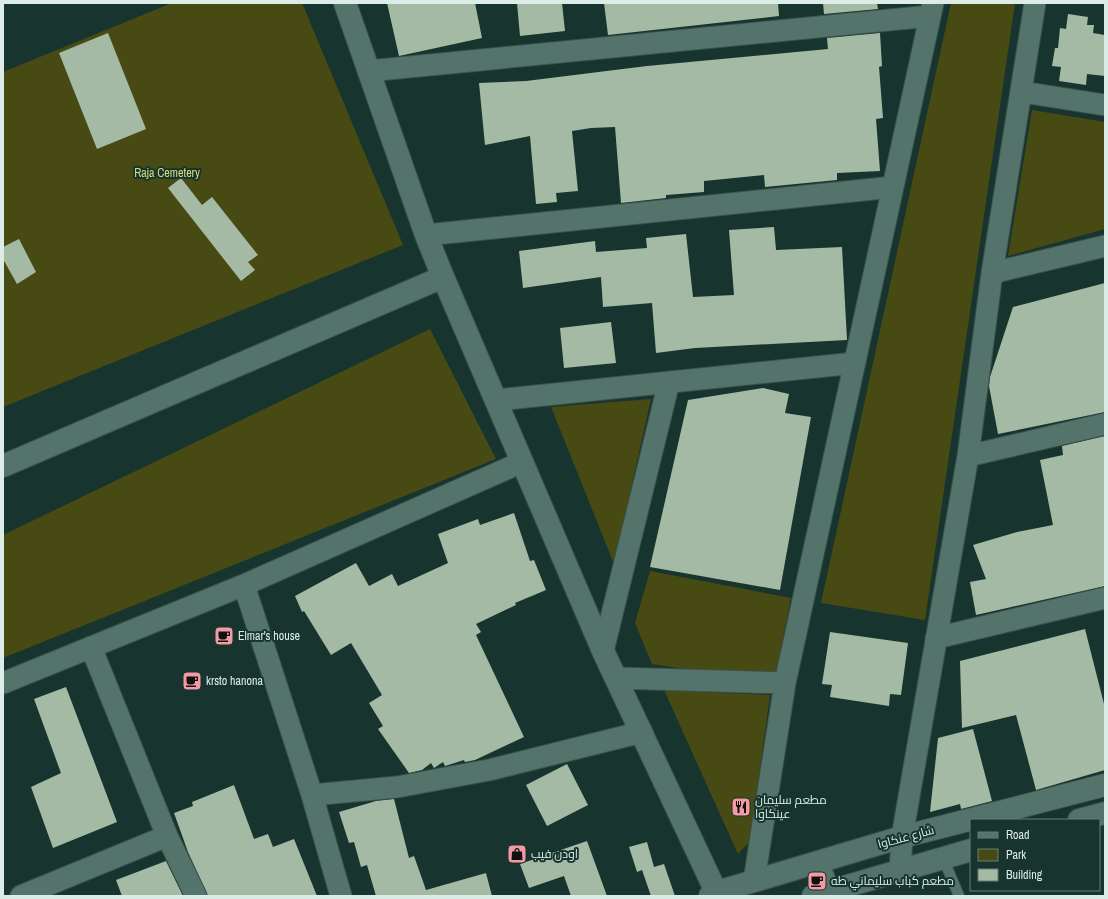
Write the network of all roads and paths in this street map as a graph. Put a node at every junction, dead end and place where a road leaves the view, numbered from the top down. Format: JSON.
{"nodes":[{"id":1,"x":344,"y":3,"type":"edge"},
{"id":2,"x":1035,"y":3,"type":"edge"},
{"id":3,"x":931,"y":9,"type":"edge"},
{"id":4,"x":368,"y":71,"type":"junction"},
{"id":5,"x":1022,"y":92,"type":"junction"},
{"id":6,"x":1105,"y":105,"type":"edge"},
{"id":7,"x":893,"y":186,"type":"junction"},
{"id":8,"x":426,"y":235,"type":"junction"},
{"id":9,"x":1105,"y":246,"type":"edge"},
{"id":10,"x":992,"y":274,"type":"junction"},
{"id":11,"x":443,"y":278,"type":"junction"},
{"id":12,"x":855,"y":363,"type":"junction"},
{"id":13,"x":669,"y":382,"type":"junction"},
{"id":14,"x":497,"y":400,"type":"junction"},
{"id":15,"x":1105,"y":424,"type":"edge"},
{"id":16,"x":968,"y":456,"type":"junction"},
{"id":17,"x":522,"y":462,"type":"junction"},
{"id":18,"x":3,"y":466,"type":"edge"},
{"id":19,"x":244,"y":585,"type":"junction"},
{"id":20,"x":1105,"y":598,"type":"edge"},
{"id":21,"x":936,"y":638,"type":"junction"},
{"id":22,"x":91,"y":647,"type":"junction"},
{"id":23,"x":603,"y":651,"type":"junction"},
{"id":24,"x":617,"y":678,"type":"junction"},
{"id":25,"x":3,"y":682,"type":"edge"},
{"id":26,"x":785,"y":684,"type":"junction"},
{"id":27,"x":642,"y":732,"type":"junction"},
{"id":28,"x":1105,"y":785,"type":"edge"},
{"id":29,"x":312,"y":795,"type":"junction"},
{"id":30,"x":1105,"y":813,"type":"edge"},
{"id":31,"x":972,"y":819,"type":"edge"},
{"id":32,"x":1083,"y":819,"type":"edge"},
{"id":33,"x":970,"y":820,"type":"edge"},
{"id":34,"x":167,"y":836,"type":"junction"},
{"id":35,"x":902,"y":837,"type":"junction"},
{"id":36,"x":970,"y":850,"type":"edge"},
{"id":37,"x":944,"y":858,"type":"junction"},
{"id":38,"x":818,"y":862,"type":"junction"},
{"id":39,"x":900,"y":871,"type":"junction"},
{"id":40,"x":754,"y":881,"type":"junction"},
{"id":41,"x":824,"y":894,"type":"edge"},
{"id":42,"x":715,"y":895,"type":"edge"},
{"id":43,"x":21,"y":896,"type":"edge"},
{"id":44,"x":196,"y":896,"type":"edge"},
{"id":45,"x":342,"y":896,"type":"edge"},
{"id":46,"x":959,"y":896,"type":"edge"}],
"edges":[{"from":1,"to":4,"type":"street"},
{"from":2,"to":5,"type":"street"},
{"from":3,"to":4,"type":"street"},
{"from":3,"to":7,"type":"street"},
{"from":4,"to":8,"type":"street"},
{"from":5,"to":6,"type":"street"},
{"from":5,"to":10,"type":"street"},
{"from":7,"to":8,"type":"street"},
{"from":7,"to":12,"type":"street"},
{"from":8,"to":11,"type":"street"},
{"from":9,"to":10,"type":"street"},
{"from":10,"to":16,"type":"street"},
{"from":11,"to":14,"type":"street"},
{"from":11,"to":18,"type":"street"},
{"from":12,"to":13,"type":"street"},
{"from":12,"to":26,"type":"street"},
{"from":13,"to":14,"type":"street"},
{"from":13,"to":23,"type":"street"},
{"from":14,"to":17,"type":"street"},
{"from":15,"to":16,"type":"street"},
{"from":16,"to":21,"type":"street"},
{"from":17,"to":19,"type":"street"},
{"from":17,"to":23,"type":"street"},
{"from":19,"to":22,"type":"street"},
{"from":19,"to":29,"type":"street"},
{"from":20,"to":21,"type":"street"},
{"from":21,"to":35,"type":"street"},
{"from":22,"to":25,"type":"street"},
{"from":22,"to":34,"type":"street"},
{"from":23,"to":24,"type":"street"},
{"from":24,"to":26,"type":"street"},
{"from":24,"to":27,"type":"street"},
{"from":26,"to":40,"type":"street"},
{"from":27,"to":29,"type":"street"},
{"from":27,"to":42,"type":"street"},
{"from":28,"to":31,"type":"street","name":"شارع عنكاوا"},
{"from":29,"to":45,"type":"street"},
{"from":30,"to":32,"type":"street"},
{"from":33,"to":35,"type":"street","name":"شارع عنكاوا"},
{"from":34,"to":43,"type":"street"},
{"from":34,"to":44,"type":"street"},
{"from":35,"to":38,"type":"street","name":"شارع عنكاوا"},
{"from":35,"to":39,"type":"street"},
{"from":36,"to":37,"type":"street"},
{"from":37,"to":39,"type":"street"},
{"from":37,"to":46,"type":"lane"},
{"from":38,"to":40,"type":"street","name":"شارع عنكاوا"},
{"from":38,"to":41,"type":"street"},
{"from":39,"to":41,"type":"street"},
{"from":40,"to":42,"type":"street","name":"شارع عنكاوا"}]}
